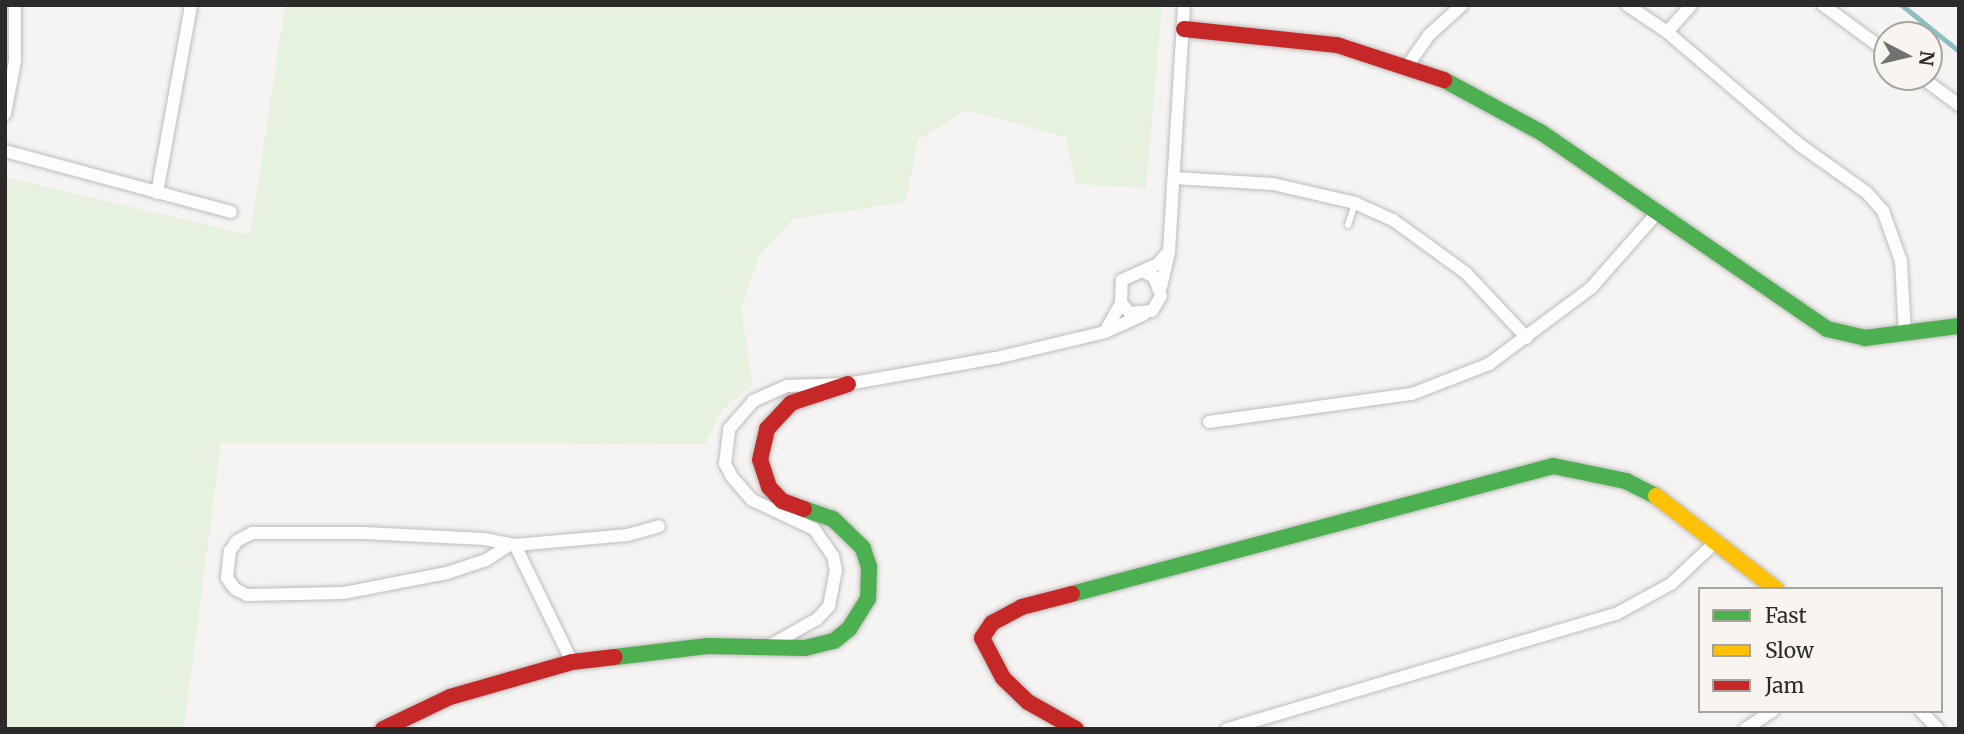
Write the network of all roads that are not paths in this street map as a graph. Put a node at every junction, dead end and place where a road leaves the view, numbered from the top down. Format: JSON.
{"nodes":[{"id":1,"x":15,"y":5,"type":"edge"},
{"id":2,"x":191,"y":5,"type":"edge"},
{"id":3,"x":1184,"y":5,"type":"edge"},
{"id":4,"x":1462,"y":5,"type":"edge"},
{"id":5,"x":1627,"y":5,"type":"edge"},
{"id":6,"x":1691,"y":5,"type":"edge"},
{"id":7,"x":1823,"y":5,"type":"edge"},
{"id":8,"x":1184,"y":29,"type":"junction"},
{"id":9,"x":1667,"y":32,"type":"junction"},
{"id":10,"x":1873,"y":42,"type":"edge"},
{"id":11,"x":1408,"y":65,"type":"junction"},
{"id":12,"x":1940,"y":91,"type":"edge"},
{"id":13,"x":1959,"y":105,"type":"edge"},
{"id":14,"x":5,"y":114,"type":"edge"},
{"id":15,"x":5,"y":152,"type":"edge"},
{"id":16,"x":1174,"y":178,"type":"junction"},
{"id":17,"x":157,"y":193,"type":"junction"},
{"id":18,"x":1355,"y":203,"type":"junction"},
{"id":19,"x":231,"y":212,"type":"dead end"},
{"id":20,"x":1658,"y":212,"type":"junction"},
{"id":21,"x":1348,"y":225,"type":"dead end"},
{"id":22,"x":1169,"y":251,"type":"junction"},
{"id":23,"x":1144,"y":272,"type":"junction"},
{"id":24,"x":1161,"y":287,"type":"junction"},
{"id":25,"x":1121,"y":303,"type":"junction"},
{"id":26,"x":1143,"y":315,"type":"junction"},
{"id":27,"x":1959,"y":326,"type":"edge"},
{"id":28,"x":1105,"y":332,"type":"junction"},
{"id":29,"x":1905,"y":335,"type":"junction"},
{"id":30,"x":1527,"y":338,"type":"junction"},
{"id":31,"x":848,"y":384,"type":"junction"},
{"id":32,"x":1209,"y":422,"type":"dead end"},
{"id":33,"x":659,"y":526,"type":"dead end"},
{"id":34,"x":1717,"y":541,"type":"junction"},
{"id":35,"x":513,"y":544,"type":"junction"},
{"id":36,"x":1774,"y":587,"type":"edge"},
{"id":37,"x":771,"y":645,"type":"junction"},
{"id":38,"x":572,"y":662,"type":"junction"},
{"id":39,"x":1770,"y":713,"type":"edge"},
{"id":40,"x":1923,"y":713,"type":"edge"},
{"id":41,"x":383,"y":729,"type":"edge"},
{"id":42,"x":1076,"y":729,"type":"edge"},
{"id":43,"x":1227,"y":729,"type":"edge"},
{"id":44,"x":1745,"y":729,"type":"edge"},
{"id":45,"x":1938,"y":729,"type":"edge"}],
"edges":[{"from":1,"to":14,"type":"street"},
{"from":2,"to":17,"type":"street"},
{"from":3,"to":8,"type":"street"},
{"from":4,"to":11,"type":"street"},
{"from":5,"to":9,"type":"street"},
{"from":6,"to":9,"type":"street"},
{"from":7,"to":10,"type":"street"},
{"from":8,"to":11,"type":"street"},
{"from":8,"to":16,"type":"street"},
{"from":9,"to":29,"type":"street"},
{"from":11,"to":20,"type":"street"},
{"from":12,"to":13,"type":"street"},
{"from":15,"to":17,"type":"street"},
{"from":16,"to":18,"type":"street"},
{"from":16,"to":22,"type":"street"},
{"from":17,"to":19,"type":"street"},
{"from":18,"to":21,"type":"lane"},
{"from":18,"to":30,"type":"street"},
{"from":20,"to":29,"type":"street"},
{"from":20,"to":30,"type":"street"},
{"from":22,"to":23,"type":"street"},
{"from":22,"to":24,"type":"street"},
{"from":23,"to":24,"type":"street"},
{"from":23,"to":25,"type":"street"},
{"from":24,"to":26,"type":"street"},
{"from":25,"to":26,"type":"street"},
{"from":25,"to":28,"type":"street"},
{"from":26,"to":28,"type":"street"},
{"from":27,"to":29,"type":"street"},
{"from":28,"to":31,"type":"street"},
{"from":30,"to":32,"type":"street"},
{"from":31,"to":37,"type":"street"},
{"from":31,"to":37,"type":"street"},
{"from":33,"to":35,"type":"street"},
{"from":34,"to":36,"type":"street"},
{"from":34,"to":42,"type":"street"},
{"from":34,"to":43,"type":"street"},
{"from":35,"to":35,"type":"street"},
{"from":35,"to":38,"type":"street"},
{"from":37,"to":38,"type":"street"},
{"from":38,"to":41,"type":"street"},
{"from":39,"to":44,"type":"street"},
{"from":40,"to":45,"type":"street"}]}
